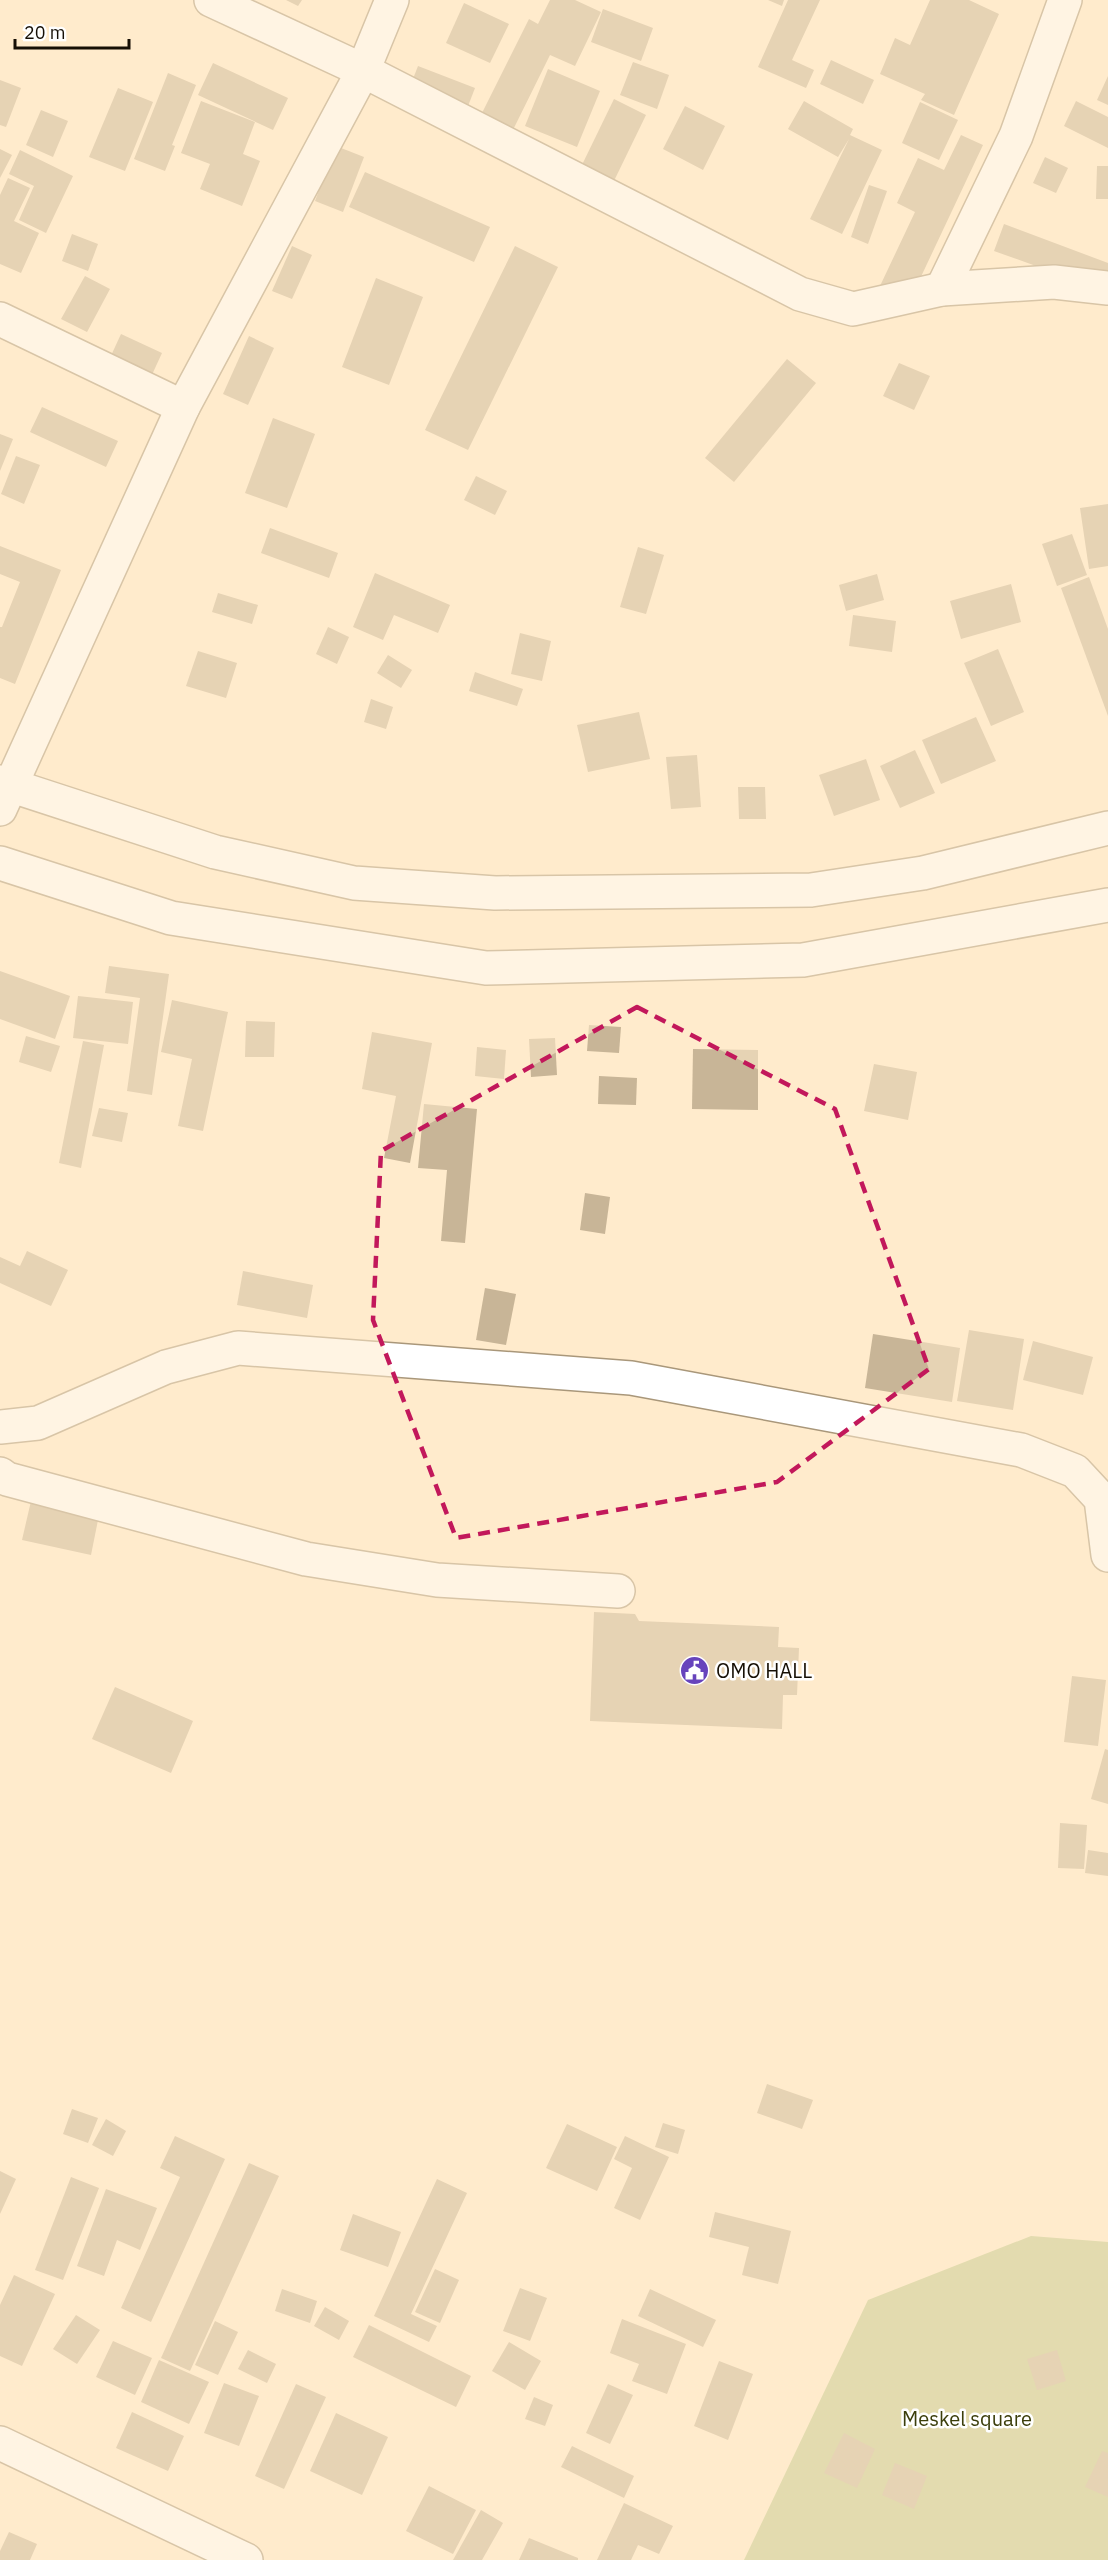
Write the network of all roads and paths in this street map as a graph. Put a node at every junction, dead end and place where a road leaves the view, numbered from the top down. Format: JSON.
{"nodes":[{"id":1,"x":211,"y":0,"type":"edge"},
{"id":2,"x":392,"y":0,"type":"edge"},
{"id":3,"x":1065,"y":0,"type":"edge"},
{"id":4,"x":362,"y":70,"type":"junction"},
{"id":5,"x":942,"y":288,"type":"junction"},
{"id":6,"x":1108,"y":288,"type":"edge"},
{"id":7,"x":0,"y":319,"type":"edge"},
{"id":8,"x":183,"y":407,"type":"junction"},
{"id":9,"x":3,"y":792,"type":"edge"},
{"id":10,"x":1108,"y":828,"type":"edge"},
{"id":11,"x":0,"y":863,"type":"edge"},
{"id":12,"x":1108,"y":905,"type":"edge"},
{"id":13,"x":0,"y":1427,"type":"edge"},
{"id":14,"x":0,"y":1474,"type":"edge"},
{"id":15,"x":1108,"y":1555,"type":"edge"},
{"id":16,"x":618,"y":1592,"type":"dead end"},
{"id":17,"x":0,"y":2443,"type":"edge"},
{"id":18,"x":246,"y":2560,"type":"edge"}],
"edges":[{"from":1,"to":4,"type":"main road"},
{"from":2,"to":4,"type":"main road"},
{"from":3,"to":5,"type":"main road"},
{"from":4,"to":5,"type":"main road"},
{"from":4,"to":8,"type":"main road"},
{"from":5,"to":6,"type":"main road"},
{"from":7,"to":8,"type":"main road"},
{"from":8,"to":9,"type":"main road"},
{"from":9,"to":10,"type":"main road"},
{"from":11,"to":12,"type":"main road"},
{"from":13,"to":15,"type":"main road"},
{"from":14,"to":16,"type":"main road"},
{"from":17,"to":18,"type":"main road"}]}
